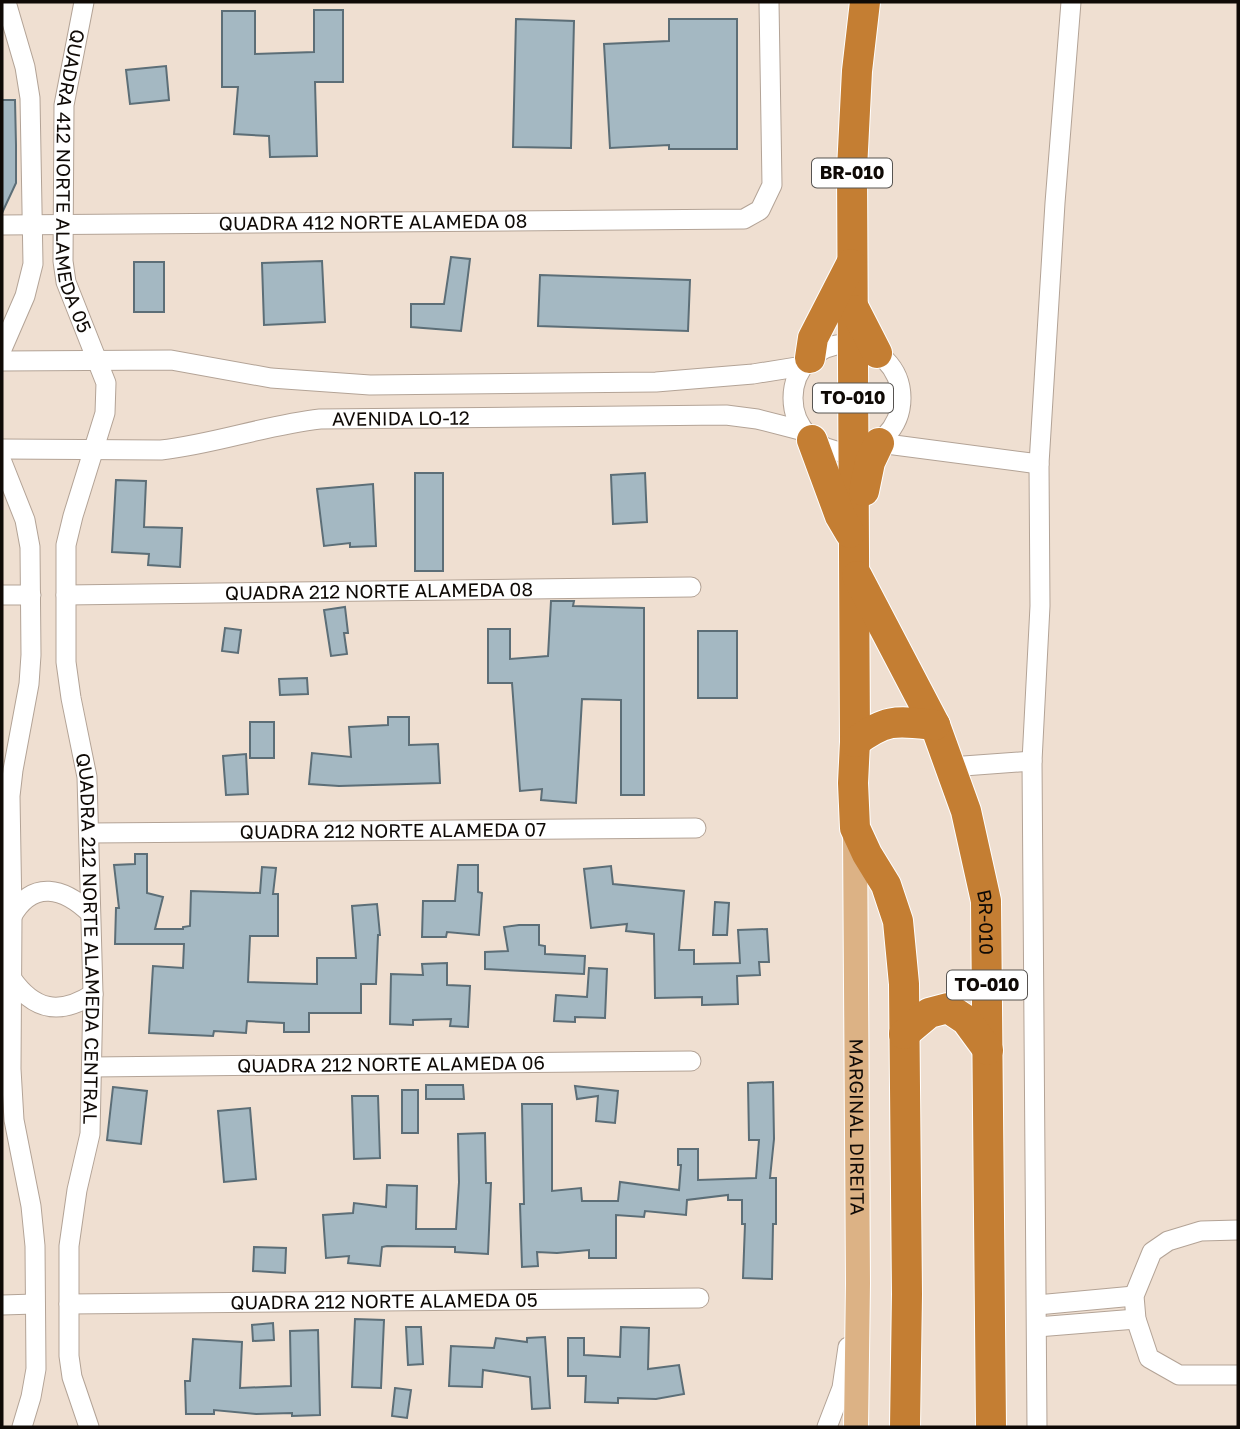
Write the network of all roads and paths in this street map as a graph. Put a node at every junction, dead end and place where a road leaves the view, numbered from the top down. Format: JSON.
{"nodes":[{"id":1,"x":6,"y":2,"type":"edge"},
{"id":2,"x":84,"y":2,"type":"edge"},
{"id":3,"x":769,"y":2,"type":"edge"},
{"id":4,"x":864,"y":2,"type":"edge"},
{"id":5,"x":1071,"y":2,"type":"edge"},
{"id":6,"x":62,"y":224,"type":"junction"},
{"id":7,"x":2,"y":225,"type":"edge"},
{"id":8,"x":32,"y":225,"type":"junction"},
{"id":9,"x":852,"y":261,"type":"junction"},
{"id":10,"x":2,"y":349,"type":"edge"},
{"id":11,"x":865,"y":349,"type":"junction"},
{"id":12,"x":2,"y":360,"type":"edge"},
{"id":13,"x":96,"y":360,"type":"junction"},
{"id":14,"x":807,"y":362,"type":"junction"},
{"id":15,"x":808,"y":435,"type":"junction"},
{"id":16,"x":866,"y":447,"type":"junction"},
{"id":17,"x":2,"y":449,"type":"edge"},
{"id":18,"x":92,"y":450,"type":"junction"},
{"id":19,"x":2,"y":462,"type":"edge"},
{"id":20,"x":1039,"y":464,"type":"junction"},
{"id":21,"x":854,"y":531,"type":"junction"},
{"id":22,"x":854,"y":570,"type":"junction"},
{"id":23,"x":691,"y":587,"type":"dead end"},
{"id":24,"x":2,"y":595,"type":"edge"},
{"id":25,"x":31,"y":595,"type":"junction"},
{"id":26,"x":66,"y":595,"type":"junction"},
{"id":27,"x":934,"y":724,"type":"junction"},
{"id":28,"x":855,"y":742,"type":"junction"},
{"id":29,"x":1032,"y":761,"type":"junction"},
{"id":30,"x":950,"y":767,"type":"junction"},
{"id":31,"x":696,"y":828,"type":"dead end"},
{"id":32,"x":855,"y":828,"type":"junction"},
{"id":33,"x":90,"y":832,"type":"junction"},
{"id":34,"x":6,"y":833,"type":"edge"},
{"id":35,"x":90,"y":913,"type":"junction"},
{"id":36,"x":12,"y":916,"type":"junction"},
{"id":37,"x":12,"y":979,"type":"junction"},
{"id":38,"x":93,"y":994,"type":"junction"},
{"id":39,"x":904,"y":1034,"type":"junction"},
{"id":40,"x":988,"y":1050,"type":"junction"},
{"id":41,"x":691,"y":1061,"type":"dead end"},
{"id":42,"x":92,"y":1067,"type":"junction"},
{"id":43,"x":6,"y":1069,"type":"edge"},
{"id":44,"x":1238,"y":1230,"type":"edge"},
{"id":45,"x":858,"y":1283,"type":"junction"},
{"id":46,"x":1134,"y":1296,"type":"junction"},
{"id":47,"x":699,"y":1298,"type":"dead end"},
{"id":48,"x":35,"y":1304,"type":"junction"},
{"id":49,"x":69,"y":1304,"type":"junction"},
{"id":50,"x":1037,"y":1304,"type":"junction"},
{"id":51,"x":2,"y":1305,"type":"edge"},
{"id":52,"x":1136,"y":1319,"type":"junction"},
{"id":53,"x":1037,"y":1326,"type":"junction"},
{"id":54,"x":1238,"y":1375,"type":"edge"},
{"id":55,"x":22,"y":1427,"type":"edge"},
{"id":56,"x":89,"y":1427,"type":"edge"},
{"id":57,"x":827,"y":1427,"type":"edge"},
{"id":58,"x":856,"y":1427,"type":"edge"},
{"id":59,"x":905,"y":1427,"type":"edge"},
{"id":60,"x":991,"y":1427,"type":"edge"},
{"id":61,"x":1037,"y":1427,"type":"edge"}],
"edges":[{"from":1,"to":8,"type":"street"},
{"from":2,"to":6,"type":"street","name":"QUADRA 412 NORTE ALAMEDA 05"},
{"from":3,"to":6,"type":"street","name":"QUADRA 412 NORTE ALAMEDA 08"},
{"from":4,"to":9,"type":"highway","name":"BR-010","number":"BR-010"},
{"from":5,"to":20,"type":"street"},
{"from":6,"to":8,"type":"street","name":"QUADRA 412 NORTE ALAMEDA 08"},
{"from":6,"to":13,"type":"street","name":"QUADRA 412 NORTE ALAMEDA 05"},
{"from":7,"to":8,"type":"street","name":"QUADRA 412 NORTE ALAMEDA 08"},
{"from":8,"to":10,"type":"street"},
{"from":9,"to":11,"type":"highway","name":"BR-010","number":"BR-010"},
{"from":9,"to":14,"type":"highway"},
{"from":11,"to":14,"type":"street","name":"AVENIDA LO-12"},
{"from":11,"to":16,"type":"highway","number":"TO-010"},
{"from":11,"to":16,"type":"street"},
{"from":12,"to":13,"type":"street","name":"AVENIDA LO-12"},
{"from":13,"to":14,"type":"street","name":"AVENIDA LO-12"},
{"from":13,"to":18,"type":"street","name":"QUADRA 412 NORTE ALAMEDA 05"},
{"from":14,"to":15,"type":"street"},
{"from":15,"to":16,"type":"street","name":"AVENIDA LO-12"},
{"from":15,"to":18,"type":"street","name":"AVENIDA LO-12"},
{"from":15,"to":21,"type":"highway"},
{"from":16,"to":20,"type":"street","name":"AVENIDA LO-12"},
{"from":16,"to":21,"type":"highway","number":"TO-010"},
{"from":17,"to":18,"type":"street","name":"AVENIDA LO-12"},
{"from":18,"to":26,"type":"street","name":"QUADRA 212 NORTE ALAMEDA CENTRAL"},
{"from":19,"to":25,"type":"street"},
{"from":20,"to":29,"type":"street"},
{"from":21,"to":22,"type":"highway","number":"TO-010"},
{"from":22,"to":27,"type":"highway","name":"BR-010","number":"TO-010"},
{"from":22,"to":28,"type":"highway","number":"TO-010"},
{"from":23,"to":26,"type":"street","name":"QUADRA 212 NORTE ALAMEDA 08"},
{"from":24,"to":25,"type":"street"},
{"from":25,"to":34,"type":"street"},
{"from":26,"to":33,"type":"street","name":"QUADRA 212 NORTE ALAMEDA CENTRAL"},
{"from":27,"to":28,"type":"highway"},
{"from":27,"to":30,"type":"highway","name":"BR-010","number":"TO-010"},
{"from":28,"to":32,"type":"highway","number":"TO-010"},
{"from":29,"to":30,"type":"street"},
{"from":29,"to":50,"type":"street"},
{"from":30,"to":40,"type":"highway","name":"BR-010","number":"TO-010"},
{"from":31,"to":33,"type":"street","name":"QUADRA 212 NORTE ALAMEDA 07"},
{"from":32,"to":39,"type":"highway","number":"TO-010"},
{"from":32,"to":45,"type":"main road","name":"MARGINAL DIREITA"},
{"from":33,"to":35,"type":"street","name":"QUADRA 212 NORTE ALAMEDA CENTRAL"},
{"from":34,"to":36,"type":"street"},
{"from":35,"to":36,"type":"street"},
{"from":35,"to":38,"type":"street","name":"QUADRA 212 NORTE ALAMEDA CENTRAL"},
{"from":36,"to":37,"type":"street"},
{"from":37,"to":38,"type":"street"},
{"from":37,"to":43,"type":"street"},
{"from":38,"to":42,"type":"street","name":"QUADRA 212 NORTE ALAMEDA CENTRAL"},
{"from":39,"to":40,"type":"highway"},
{"from":39,"to":59,"type":"highway","number":"TO-010"},
{"from":40,"to":60,"type":"highway","name":"BR-010","number":"TO-010"},
{"from":41,"to":42,"type":"street","name":"QUADRA 212 NORTE ALAMEDA 06"},
{"from":42,"to":49,"type":"street","name":"QUADRA 212 NORTE ALAMEDA CENTRAL"},
{"from":43,"to":48,"type":"street"},
{"from":44,"to":46,"type":"street"},
{"from":45,"to":57,"type":"street"},
{"from":45,"to":58,"type":"main road","name":"MARGINAL DIREITA"},
{"from":46,"to":50,"type":"street"},
{"from":46,"to":52,"type":"street"},
{"from":47,"to":49,"type":"street","name":"QUADRA 212 NORTE ALAMEDA 05"},
{"from":48,"to":51,"type":"street"},
{"from":48,"to":55,"type":"street"},
{"from":49,"to":56,"type":"street","name":"QUADRA 212 NORTE ALAMEDA CENTRAL"},
{"from":50,"to":53,"type":"street"},
{"from":52,"to":53,"type":"street"},
{"from":52,"to":54,"type":"street"},
{"from":53,"to":61,"type":"street"}]}
